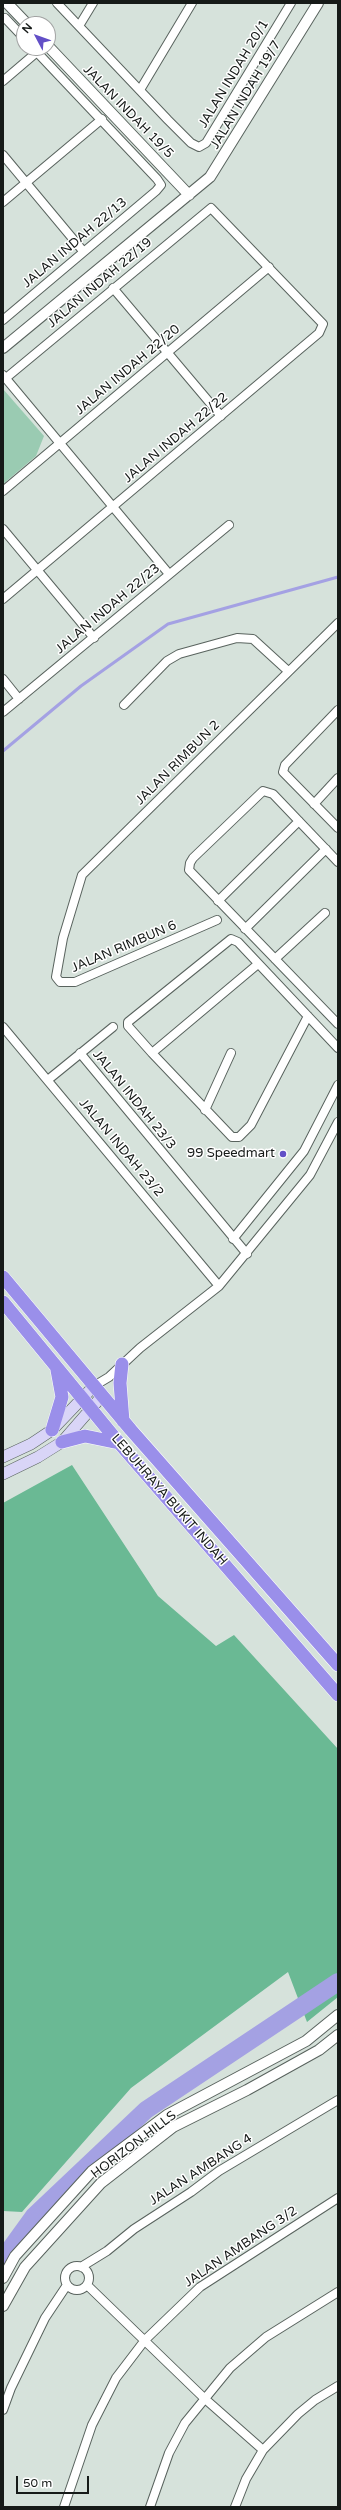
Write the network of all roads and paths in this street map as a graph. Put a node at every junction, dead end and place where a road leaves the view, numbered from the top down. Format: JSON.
{"nodes":[{"id":1,"x":7,"y":3,"type":"edge"},
{"id":2,"x":57,"y":3,"type":"edge"},
{"id":3,"x":93,"y":3,"type":"edge"},
{"id":4,"x":192,"y":3,"type":"edge"},
{"id":5,"x":291,"y":3,"type":"edge"},
{"id":6,"x":318,"y":3,"type":"edge"},
{"id":7,"x":19,"y":16,"type":"edge"},
{"id":8,"x":5,"y":18,"type":"dead end"},
{"id":9,"x":79,"y":26,"type":"junction"},
{"id":10,"x":16,"y":30,"type":"edge"},
{"id":11,"x":56,"y":54,"type":"edge"},
{"id":12,"x":29,"y":56,"type":"edge"},
{"id":13,"x":41,"y":56,"type":"edge"},
{"id":14,"x":3,"y":81,"type":"edge"},
{"id":15,"x":140,"y":90,"type":"junction"},
{"id":16,"x":102,"y":119,"type":"junction"},
{"id":17,"x":3,"y":155,"type":"edge"},
{"id":18,"x":26,"y":182,"type":"junction"},
{"id":19,"x":189,"y":195,"type":"junction"},
{"id":20,"x":3,"y":202,"type":"edge"},
{"id":21,"x":83,"y":251,"type":"junction"},
{"id":22,"x":269,"y":267,"type":"junction"},
{"id":23,"x":113,"y":288,"type":"junction"},
{"id":24,"x":3,"y":320,"type":"edge"},
{"id":25,"x":3,"y":348,"type":"edge"},
{"id":26,"x":168,"y":353,"type":"junction"},
{"id":27,"x":4,"y":377,"type":"edge"},
{"id":28,"x":221,"y":416,"type":"junction"},
{"id":29,"x":60,"y":443,"type":"junction"},
{"id":30,"x":3,"y":491,"type":"edge"},
{"id":31,"x":113,"y":507,"type":"junction"},
{"id":32,"x":229,"y":525,"type":"dead end"},
{"id":33,"x":3,"y":529,"type":"edge"},
{"id":34,"x":38,"y":570,"type":"junction"},
{"id":35,"x":169,"y":574,"type":"junction"},
{"id":36,"x":3,"y":599,"type":"edge"},
{"id":37,"x":338,"y":623,"type":"edge"},
{"id":38,"x":94,"y":638,"type":"junction"},
{"id":39,"x":288,"y":671,"type":"junction"},
{"id":40,"x":3,"y":679,"type":"edge"},
{"id":41,"x":19,"y":699,"type":"junction"},
{"id":42,"x":124,"y":705,"type":"dead end"},
{"id":43,"x":338,"y":710,"type":"edge"},
{"id":44,"x":3,"y":712,"type":"edge"},
{"id":45,"x":338,"y":778,"type":"edge"},
{"id":46,"x":314,"y":804,"type":"junction"},
{"id":47,"x":299,"y":821,"type":"junction"},
{"id":48,"x":338,"y":828,"type":"edge"},
{"id":49,"x":326,"y":849,"type":"junction"},
{"id":50,"x":338,"y":862,"type":"edge"},
{"id":51,"x":218,"y":901,"type":"junction"},
{"id":52,"x":325,"y":913,"type":"dead end"},
{"id":53,"x":217,"y":920,"type":"dead end"},
{"id":54,"x":245,"y":929,"type":"junction"},
{"id":55,"x":63,"y":938,"type":"joint"},
{"id":56,"x":275,"y":959,"type":"junction"},
{"id":57,"x":258,"y":964,"type":"junction"},
{"id":58,"x":308,"y":1016,"type":"junction"},
{"id":59,"x":338,"y":1024,"type":"edge"},
{"id":60,"x":3,"y":1027,"type":"edge"},
{"id":61,"x":113,"y":1027,"type":"dead end"},
{"id":62,"x":338,"y":1048,"type":"edge"},
{"id":63,"x":152,"y":1053,"type":"junction"},
{"id":64,"x":231,"y":1053,"type":"dead end"},
{"id":65,"x":80,"y":1054,"type":"junction"},
{"id":66,"x":49,"y":1080,"type":"junction"},
{"id":67,"x":338,"y":1085,"type":"edge"},
{"id":68,"x":205,"y":1110,"type":"junction"},
{"id":69,"x":338,"y":1122,"type":"edge"},
{"id":70,"x":233,"y":1239,"type":"junction"},
{"id":71,"x":247,"y":1254,"type":"junction"},
{"id":72,"x":3,"y":1277,"type":"edge"},
{"id":73,"x":219,"y":1286,"type":"junction"},
{"id":74,"x":3,"y":1302,"type":"edge"},
{"id":75,"x":55,"y":1364,"type":"junction"},
{"id":76,"x":122,"y":1364,"type":"junction"},
{"id":77,"x":109,"y":1377,"type":"junction"},
{"id":78,"x":98,"y":1391,"type":"junction"},
{"id":79,"x":82,"y":1399,"type":"junction"},
{"id":80,"x":91,"y":1409,"type":"junction"},
{"id":81,"x":124,"y":1420,"type":"junction"},
{"id":82,"x":52,"y":1430,"type":"junction"},
{"id":83,"x":62,"y":1442,"type":"junction"},
{"id":84,"x":119,"y":1443,"type":"junction"},
{"id":85,"x":3,"y":1457,"type":"edge"},
{"id":86,"x":3,"y":1474,"type":"edge"},
{"id":87,"x":338,"y":1665,"type":"edge"},
{"id":88,"x":338,"y":1695,"type":"edge"},
{"id":89,"x":338,"y":2015,"type":"edge"},
{"id":90,"x":338,"y":2035,"type":"edge"},
{"id":91,"x":338,"y":2100,"type":"edge"},
{"id":92,"x":338,"y":2198,"type":"edge"},
{"id":93,"x":81,"y":2268,"type":"junction"},
{"id":94,"x":3,"y":2278,"type":"edge"},
{"id":95,"x":67,"y":2285,"type":"junction"},
{"id":96,"x":86,"y":2285,"type":"junction"},
{"id":97,"x":338,"y":2292,"type":"edge"},
{"id":98,"x":3,"y":2306,"type":"edge"},
{"id":99,"x":145,"y":2340,"type":"junction"},
{"id":100,"x":338,"y":2386,"type":"edge"},
{"id":101,"x":204,"y":2398,"type":"junction"},
{"id":102,"x":3,"y":2410,"type":"edge"},
{"id":103,"x":263,"y":2450,"type":"junction"},
{"id":104,"x":64,"y":2507,"type":"edge"},
{"id":105,"x":150,"y":2507,"type":"edge"},
{"id":106,"x":235,"y":2507,"type":"edge"}],
"edges":[{"from":1,"to":7,"type":"street"},
{"from":2,"to":9,"type":"street"},
{"from":3,"to":9,"type":"street"},
{"from":4,"to":15,"type":"street"},
{"from":5,"to":15,"type":"street","name":"JALAN INDAH 20/1"},
{"from":6,"to":19,"type":"street","name":"JALAN INDAH 19/7"},
{"from":8,"to":10,"type":"street"},
{"from":9,"to":15,"type":"street"},
{"from":11,"to":19,"type":"street","name":"JALAN INDAH 19/5"},
{"from":12,"to":14,"type":"street"},
{"from":13,"to":16,"type":"street"},
{"from":16,"to":18,"type":"street"},
{"from":16,"to":21,"type":"street","name":"JALAN INDAH 22/13"},
{"from":17,"to":18,"type":"street"},
{"from":18,"to":20,"type":"street"},
{"from":18,"to":21,"type":"street"},
{"from":19,"to":25,"type":"street","name":"JALAN INDAH 19/7"},
{"from":21,"to":24,"type":"street","name":"JALAN INDAH 22/13"},
{"from":22,"to":23,"type":"street","name":"JALAN INDAH 22/19"},
{"from":22,"to":26,"type":"street","name":"JALAN INDAH 22/20"},
{"from":22,"to":28,"type":"street","name":"JALAN INDAH 22/22"},
{"from":23,"to":26,"type":"street"},
{"from":23,"to":27,"type":"street","name":"JALAN INDAH 22/19"},
{"from":26,"to":28,"type":"street"},
{"from":26,"to":29,"type":"street","name":"JALAN INDAH 22/20"},
{"from":27,"to":29,"type":"street"},
{"from":28,"to":31,"type":"street","name":"JALAN INDAH 22/22"},
{"from":29,"to":30,"type":"street","name":"JALAN INDAH 22/20"},
{"from":29,"to":31,"type":"street"},
{"from":31,"to":34,"type":"street","name":"JALAN INDAH 22/22"},
{"from":31,"to":35,"type":"street"},
{"from":32,"to":35,"type":"street","name":"JALAN INDAH 22/23"},
{"from":33,"to":34,"type":"street"},
{"from":34,"to":36,"type":"street","name":"JALAN INDAH 22/22"},
{"from":34,"to":38,"type":"street"},
{"from":35,"to":38,"type":"street","name":"JALAN INDAH 22/23"},
{"from":37,"to":39,"type":"street","name":"JALAN RIMBUN 2"},
{"from":38,"to":41,"type":"street","name":"JALAN INDAH 22/23"},
{"from":39,"to":42,"type":"street"},
{"from":39,"to":55,"type":"street","name":"JALAN RIMBUN 2"},
{"from":40,"to":41,"type":"street"},
{"from":41,"to":44,"type":"street","name":"JALAN INDAH 22/23"},
{"from":43,"to":46,"type":"street"},
{"from":45,"to":46,"type":"street"},
{"from":46,"to":48,"type":"street"},
{"from":47,"to":49,"type":"street"},
{"from":47,"to":51,"type":"street"},
{"from":47,"to":51,"type":"street"},
{"from":49,"to":50,"type":"street"},
{"from":49,"to":54,"type":"street"},
{"from":51,"to":54,"type":"street"},
{"from":52,"to":56,"type":"street"},
{"from":53,"to":55,"type":"street","name":"JALAN RIMBUN 6"},
{"from":54,"to":56,"type":"street"},
{"from":56,"to":59,"type":"street"},
{"from":57,"to":58,"type":"street"},
{"from":57,"to":63,"type":"street"},
{"from":57,"to":63,"type":"street"},
{"from":58,"to":62,"type":"street"},
{"from":58,"to":68,"type":"street"},
{"from":60,"to":66,"type":"street","name":"JALAN INDAH 23/2"},
{"from":61,"to":65,"type":"street"},
{"from":63,"to":68,"type":"street"},
{"from":64,"to":68,"type":"street"},
{"from":65,"to":66,"type":"street"},
{"from":65,"to":70,"type":"street","name":"JALAN INDAH 23/3"},
{"from":66,"to":73,"type":"street","name":"JALAN INDAH 23/2"},
{"from":67,"to":70,"type":"street"},
{"from":69,"to":71,"type":"street"},
{"from":70,"to":71,"type":"street","name":"JALAN INDAH 23/3"},
{"from":71,"to":73,"type":"street"},
{"from":72,"to":78,"type":"highway","name":"LEBUHRAYA BUKIT INDAH"},
{"from":73,"to":76,"type":"street"},
{"from":74,"to":75,"type":"highway","name":"LEBUHRAYA BUKIT INDAH"},
{"from":75,"to":79,"type":"highway","name":"LEBUHRAYA BUKIT INDAH"},
{"from":75,"to":82,"type":"highway"},
{"from":76,"to":77,"type":"street"},
{"from":76,"to":81,"type":"highway"},
{"from":77,"to":78,"type":"street"},
{"from":77,"to":78,"type":"street"},
{"from":78,"to":79,"type":"main road"},
{"from":78,"to":80,"type":"main road"},
{"from":78,"to":81,"type":"highway","name":"LEBUHRAYA BUKIT INDAH"},
{"from":79,"to":80,"type":"highway","name":"LEBUHRAYA BUKIT INDAH"},
{"from":79,"to":82,"type":"main road"},
{"from":80,"to":83,"type":"main road"},
{"from":80,"to":84,"type":"highway","name":"LEBUHRAYA BUKIT INDAH"},
{"from":81,"to":87,"type":"highway","name":"LEBUHRAYA BUKIT INDAH"},
{"from":82,"to":85,"type":"main road"},
{"from":83,"to":84,"type":"highway"},
{"from":83,"to":86,"type":"main road"},
{"from":84,"to":88,"type":"highway","name":"LEBUHRAYA BUKIT INDAH"},
{"from":89,"to":94,"type":"street","name":"HORIZON HILLS"},
{"from":90,"to":98,"type":"street","name":"HORIZON HILLS"},
{"from":91,"to":93,"type":"street","name":"JALAN AMBANG 4"},
{"from":92,"to":99,"type":"street","name":"JALAN AMBANG 3/2"},
{"from":93,"to":95,"type":"street"},
{"from":93,"to":96,"type":"street"},
{"from":95,"to":96,"type":"street"},
{"from":95,"to":102,"type":"street"},
{"from":96,"to":99,"type":"street"},
{"from":97,"to":101,"type":"street"},
{"from":99,"to":101,"type":"street"},
{"from":99,"to":104,"type":"street","name":"JALAN AMBANG 3/2"},
{"from":100,"to":103,"type":"street"},
{"from":101,"to":103,"type":"street"},
{"from":101,"to":105,"type":"street"},
{"from":103,"to":106,"type":"street"}]}
